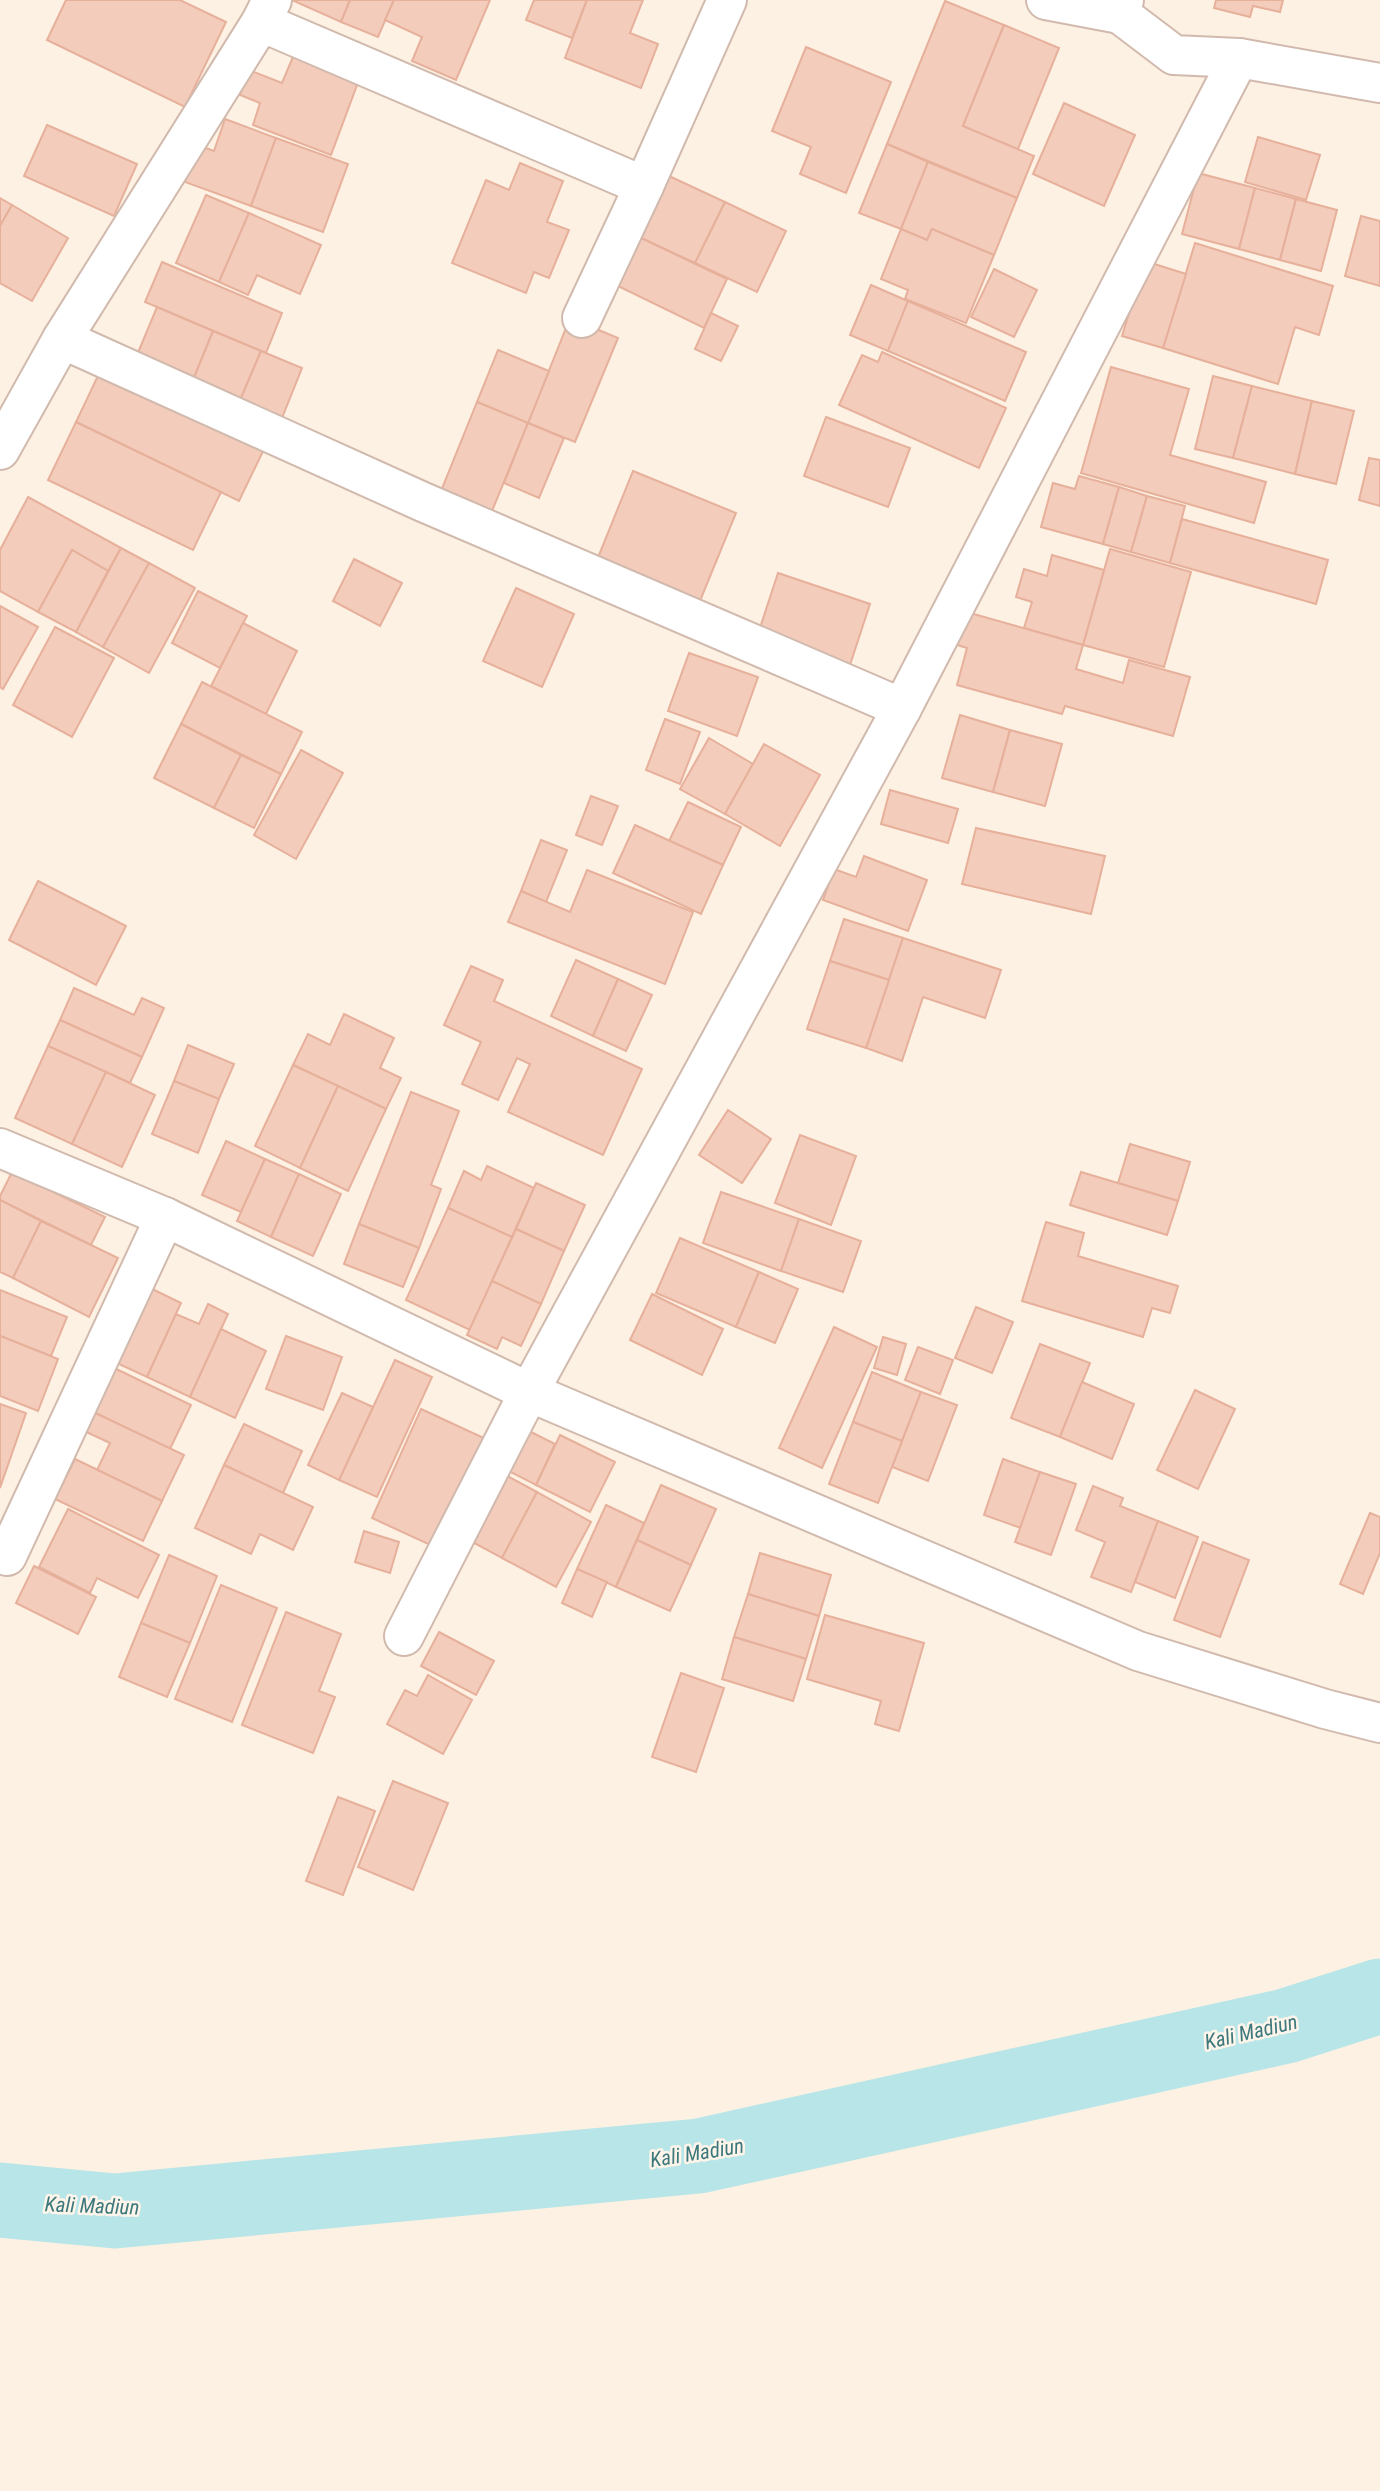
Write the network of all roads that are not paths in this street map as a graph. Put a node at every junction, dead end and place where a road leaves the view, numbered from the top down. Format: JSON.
{"nodes":[{"id":1,"x":727,"y":0,"type":"edge"},
{"id":2,"x":1046,"y":0,"type":"edge"},
{"id":3,"x":1122,"y":7,"type":"edge"},
{"id":4,"x":266,"y":11,"type":"edge"},
{"id":5,"x":1239,"y":58,"type":"junction"},
{"id":6,"x":1380,"y":83,"type":"edge"},
{"id":7,"x":644,"y":186,"type":"junction"},
{"id":8,"x":582,"y":317,"type":"dead end"},
{"id":9,"x":62,"y":339,"type":"junction"},
{"id":10,"x":0,"y":450,"type":"edge"},
{"id":11,"x":902,"y":708,"type":"junction"},
{"id":12,"x":0,"y":1148,"type":"edge"},
{"id":13,"x":165,"y":1217,"type":"junction"},
{"id":14,"x":529,"y":1392,"type":"junction"},
{"id":15,"x":7,"y":1556,"type":"dead end"},
{"id":16,"x":404,"y":1636,"type":"dead end"},
{"id":17,"x":1380,"y":1723,"type":"edge"}],
"edges":[{"from":1,"to":7,"type":"street"},
{"from":2,"to":3,"type":"street"},
{"from":3,"to":5,"type":"street"},
{"from":4,"to":7,"type":"street"},
{"from":4,"to":9,"type":"street"},
{"from":5,"to":6,"type":"street"},
{"from":5,"to":11,"type":"street"},
{"from":7,"to":8,"type":"street"},
{"from":9,"to":10,"type":"street"},
{"from":9,"to":11,"type":"street"},
{"from":11,"to":14,"type":"street"},
{"from":12,"to":13,"type":"street"},
{"from":13,"to":14,"type":"street"},
{"from":13,"to":15,"type":"street"},
{"from":14,"to":16,"type":"street"},
{"from":14,"to":17,"type":"street"}]}
